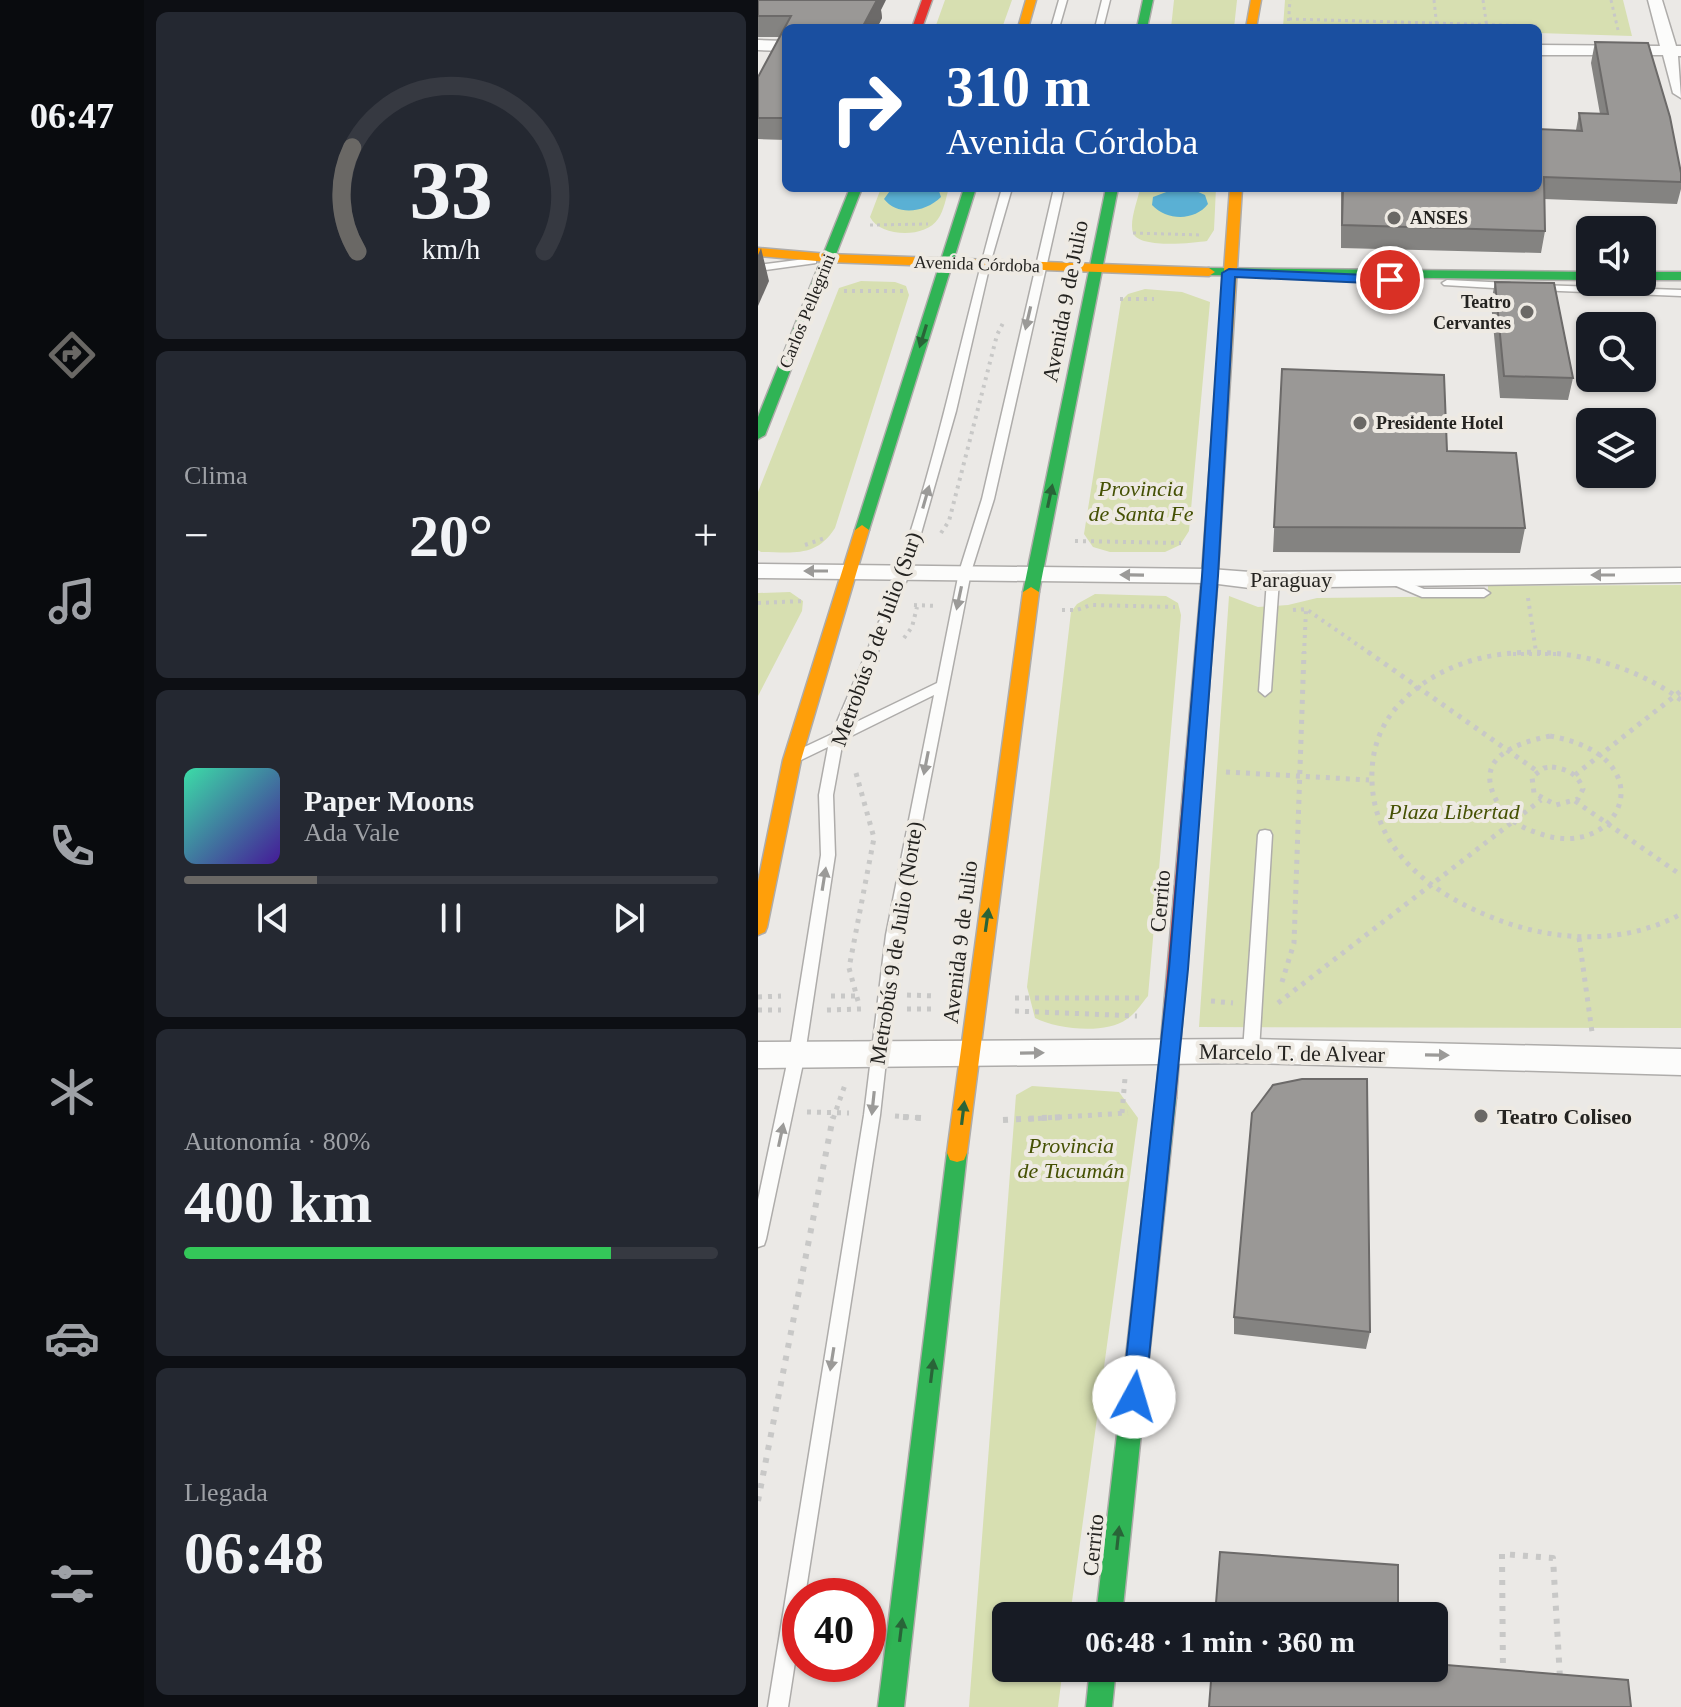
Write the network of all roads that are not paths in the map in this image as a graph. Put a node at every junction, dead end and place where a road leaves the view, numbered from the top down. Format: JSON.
{"nodes":[{"id":1,"x":927,"y":0,"type":"edge"},
{"id":2,"x":1031,"y":0,"type":"edge"},
{"id":3,"x":1063,"y":0,"type":"edge"},
{"id":4,"x":1106,"y":0,"type":"edge"},
{"id":5,"x":1148,"y":0,"type":"edge"},
{"id":6,"x":1256,"y":0,"type":"edge"},
{"id":7,"x":1655,"y":0,"type":"edge"},
{"id":8,"x":918,"y":24,"type":"edge"},
{"id":9,"x":1024,"y":24,"type":"edge"},
{"id":10,"x":1056,"y":24,"type":"edge"},
{"id":11,"x":1100,"y":24,"type":"edge"},
{"id":12,"x":1143,"y":24,"type":"edge"},
{"id":13,"x":1252,"y":24,"type":"edge"},
{"id":14,"x":758,"y":45,"type":"edge"},
{"id":15,"x":782,"y":46,"type":"edge"},
{"id":16,"x":1677,"y":49,"type":"edge"},
{"id":17,"x":1542,"y":50,"type":"edge"},
{"id":18,"x":1681,"y":93,"type":"edge"},
{"id":19,"x":854,"y":192,"type":"edge"},
{"id":20,"x":969,"y":192,"type":"edge"},
{"id":21,"x":1006,"y":192,"type":"edge"},
{"id":22,"x":1058,"y":192,"type":"edge"},
{"id":23,"x":1111,"y":192,"type":"edge"},
{"id":24,"x":1236,"y":192,"type":"edge"},
{"id":25,"x":758,"y":252,"type":"edge"},
{"id":26,"x":828,"y":258,"type":"junction"},
{"id":27,"x":946,"y":262,"type":"junction"},
{"id":28,"x":985,"y":264,"type":"junction"},
{"id":29,"x":1030,"y":266,"type":"junction"},
{"id":30,"x":758,"y":268,"type":"edge"},
{"id":31,"x":1097,"y":268,"type":"junction"},
{"id":32,"x":1229,"y":273,"type":"junction"},
{"id":33,"x":1271,"y":274,"type":"junction"},
{"id":34,"x":1576,"y":276,"type":"edge"},
{"id":35,"x":1656,"y":276,"type":"edge"},
{"id":36,"x":1681,"y":276,"type":"edge"},
{"id":37,"x":1681,"y":293,"type":"edge"},
{"id":38,"x":758,"y":435,"type":"edge"},
{"id":39,"x":758,"y":571,"type":"edge"},
{"id":40,"x":849,"y":571,"type":"junction"},
{"id":41,"x":904,"y":572,"type":"junction"},
{"id":42,"x":965,"y":572,"type":"junction"},
{"id":43,"x":1034,"y":573,"type":"junction"},
{"id":44,"x":1681,"y":575,"type":"edge"},
{"id":45,"x":1210,"y":576,"type":"junction"},
{"id":46,"x":1390,"y":578,"type":"junction"},
{"id":47,"x":1273,"y":580,"type":"junction"},
{"id":48,"x":1484,"y":593,"type":"dead end"},
{"id":49,"x":941,"y":686,"type":"junction"},
{"id":50,"x":1265,"y":691,"type":"dead end"},
{"id":51,"x":837,"y":737,"type":"junction"},
{"id":52,"x":792,"y":760,"type":"junction"},
{"id":53,"x":767,"y":772,"type":"dead end"},
{"id":54,"x":1265,"y":835,"type":"dead end"},
{"id":55,"x":758,"y":927,"type":"edge"},
{"id":56,"x":1251,"y":1051,"type":"junction"},
{"id":57,"x":1171,"y":1052,"type":"junction"},
{"id":58,"x":797,"y":1054,"type":"junction"},
{"id":59,"x":970,"y":1054,"type":"junction"},
{"id":60,"x":758,"y":1055,"type":"edge"},
{"id":61,"x":864,"y":1055,"type":"junction"},
{"id":62,"x":1681,"y":1062,"type":"edge"},
{"id":63,"x":758,"y":1239,"type":"edge"},
{"id":64,"x":1111,"y":1602,"type":"edge"},
{"id":65,"x":1102,"y":1682,"type":"edge"},
{"id":66,"x":778,"y":1707,"type":"edge"},
{"id":67,"x":891,"y":1707,"type":"edge"},
{"id":68,"x":1099,"y":1707,"type":"edge"}],
"edges":[{"from":1,"to":8,"type":"main road"},
{"from":2,"to":9,"type":"main road"},
{"from":3,"to":10,"type":"lane"},
{"from":4,"to":11,"type":"lane"},
{"from":5,"to":12,"type":"main road"},
{"from":6,"to":13,"type":"main road"},
{"from":7,"to":16,"type":"street"},
{"from":14,"to":15,"type":"street"},
{"from":16,"to":17,"type":"street"},
{"from":16,"to":18,"type":"street"},
{"from":19,"to":26,"type":"main road","name":"Carlos Pellegrini"},
{"from":20,"to":27,"type":"main road"},
{"from":21,"to":28,"type":"lane","name":"Metrobús 9 de Julio (Sur)"},
{"from":22,"to":29,"type":"lane","name":"Metrobús 9 de Julio (Norte)"},
{"from":23,"to":31,"type":"main road","name":"Avenida 9 de Julio"},
{"from":24,"to":32,"type":"main road","name":"Cerrito"},
{"from":25,"to":26,"type":"main road","name":"Avenida Córdoba"},
{"from":26,"to":27,"type":"main road","name":"Avenida Córdoba"},
{"from":26,"to":30,"type":"lane","name":"Avenida Córdoba"},
{"from":26,"to":38,"type":"main road","name":"Carlos Pellegrini"},
{"from":27,"to":28,"type":"main road","name":"Avenida Córdoba"},
{"from":27,"to":40,"type":"main road","one_way":true},
{"from":28,"to":29,"type":"main road","name":"Avenida Córdoba"},
{"from":41,"to":28,"type":"lane","name":"Metrobús 9 de Julio (Sur)","one_way":true},
{"from":29,"to":31,"type":"main road","name":"Avenida Córdoba"},
{"from":29,"to":42,"type":"lane","name":"Metrobús 9 de Julio (Norte)","one_way":true},
{"from":31,"to":32,"type":"main road","name":"Avenida Córdoba"},
{"from":43,"to":31,"type":"main road","name":"Avenida 9 de Julio","one_way":true},
{"from":32,"to":33,"type":"main road","name":"Avenida Córdoba"},
{"from":32,"to":45,"type":"main road","name":"Cerrito"},
{"from":33,"to":34,"type":"main road","name":"Avenida Córdoba"},
{"from":33,"to":37,"type":"lane","name":"Avenida Córdoba"},
{"from":35,"to":36,"type":"main road"},
{"from":40,"to":39,"type":"street","name":"Paraguay","one_way":true},
{"from":40,"to":41,"type":"street","name":"Paraguay"},
{"from":40,"to":52,"type":"main road"},
{"from":41,"to":42,"type":"street","name":"Paraguay"},
{"from":41,"to":51,"type":"lane","name":"Metrobús 9 de Julio (Sur)"},
{"from":42,"to":43,"type":"street","name":"Paraguay"},
{"from":42,"to":49,"type":"lane","name":"Metrobús 9 de Julio (Norte)","one_way":true},
{"from":45,"to":43,"type":"street","name":"Paraguay","one_way":true},
{"from":59,"to":43,"type":"main road","name":"Avenida 9 de Julio","one_way":true},
{"from":44,"to":46,"type":"street","name":"Paraguay","one_way":true},
{"from":45,"to":47,"type":"street","name":"Paraguay"},
{"from":45,"to":57,"type":"main road","name":"Cerrito"},
{"from":46,"to":47,"type":"street","name":"Paraguay"},
{"from":46,"to":48,"type":"lane"},
{"from":47,"to":50,"type":"lane"},
{"from":49,"to":51,"type":"lane"},
{"from":49,"to":61,"type":"lane","name":"Metrobús 9 de Julio (Norte)","one_way":true},
{"from":51,"to":52,"type":"lane"},
{"from":58,"to":51,"type":"lane","name":"Metrobús 9 de Julio (Sur)","one_way":true},
{"from":52,"to":53,"type":"main road"},
{"from":52,"to":55,"type":"main road"},
{"from":54,"to":56,"type":"lane"},
{"from":56,"to":57,"type":"street","name":"Marcelo T. de Alvear"},
{"from":56,"to":62,"type":"street","name":"Marcelo T. de Alvear","one_way":true},
{"from":59,"to":57,"type":"street","name":"Marcelo T. de Alvear","one_way":true},
{"from":64,"to":57,"type":"main road","name":"Cerrito","one_way":true},
{"from":58,"to":60,"type":"street","name":"Marcelo T. de Alvear"},
{"from":58,"to":61,"type":"street","name":"Marcelo T. de Alvear"},
{"from":63,"to":58,"type":"lane","name":"Metrobús 9 de Julio (Sur)","one_way":true},
{"from":59,"to":61,"type":"street","name":"Marcelo T. de Alvear"},
{"from":67,"to":59,"type":"main road","name":"Avenida 9 de Julio","one_way":true},
{"from":61,"to":66,"type":"lane","name":"Metrobús 9 de Julio (Norte)","one_way":true},
{"from":65,"to":68,"type":"main road"}]}
